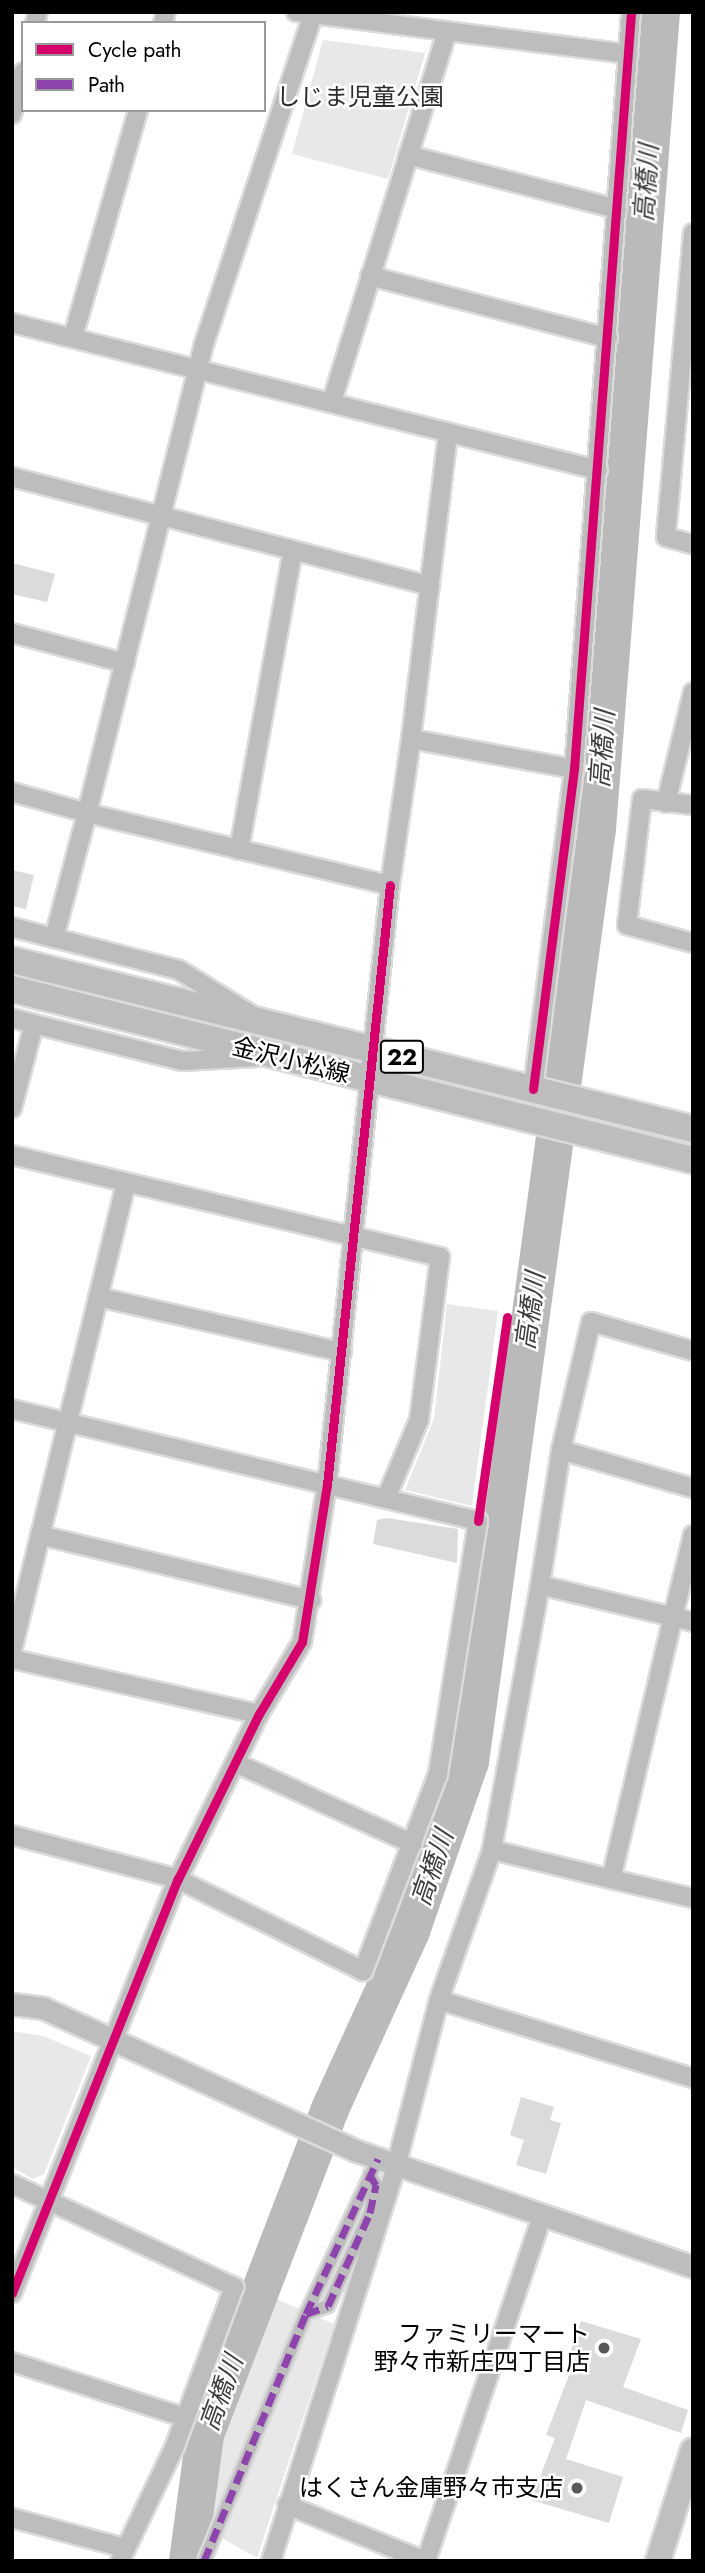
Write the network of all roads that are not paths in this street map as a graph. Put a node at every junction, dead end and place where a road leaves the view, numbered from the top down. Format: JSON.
{"nodes":[{"id":1,"x":296,"y":12,"type":"edge"},
{"id":2,"x":631,"y":12,"type":"edge"},
{"id":3,"x":314,"y":14,"type":"edge"},
{"id":4,"x":447,"y":32,"type":"junction"},
{"id":5,"x":628,"y":54,"type":"junction"},
{"id":6,"x":21,"y":80,"type":"edge"},
{"id":7,"x":137,"y":112,"type":"edge"},
{"id":8,"x":12,"y":114,"type":"edge"},
{"id":9,"x":408,"y":155,"type":"junction"},
{"id":10,"x":617,"y":209,"type":"junction"},
{"id":11,"x":693,"y":233,"type":"edge"},
{"id":12,"x":370,"y":276,"type":"junction"},
{"id":13,"x":12,"y":323,"type":"edge"},
{"id":14,"x":73,"y":337,"type":"junction"},
{"id":15,"x":608,"y":338,"type":"junction"},
{"id":16,"x":199,"y":365,"type":"junction"},
{"id":17,"x":332,"y":401,"type":"junction"},
{"id":18,"x":448,"y":432,"type":"junction"},
{"id":19,"x":598,"y":470,"type":"junction"},
{"id":20,"x":12,"y":477,"type":"edge"},
{"id":21,"x":162,"y":515,"type":"junction"},
{"id":22,"x":693,"y":544,"type":"edge"},
{"id":23,"x":293,"y":551,"type":"junction"},
{"id":24,"x":430,"y":586,"type":"junction"},
{"id":25,"x":12,"y":634,"type":"edge"},
{"id":26,"x":125,"y":663,"type":"junction"},
{"id":27,"x":693,"y":692,"type":"edge"},
{"id":28,"x":411,"y":739,"type":"junction"},
{"id":29,"x":574,"y":769,"type":"junction"},
{"id":30,"x":12,"y":792,"type":"edge"},
{"id":31,"x":666,"y":803,"type":"junction"},
{"id":32,"x":693,"y":805,"type":"edge"},
{"id":33,"x":87,"y":813,"type":"junction"},
{"id":34,"x":239,"y":850,"type":"junction"},
{"id":35,"x":390,"y":885,"type":"junction"},
{"id":36,"x":12,"y":927,"type":"edge"},
{"id":37,"x":54,"y":938,"type":"junction"},
{"id":38,"x":693,"y":943,"type":"edge"},
{"id":39,"x":12,"y":960,"type":"edge"},
{"id":40,"x":12,"y":989,"type":"edge"},
{"id":41,"x":12,"y":1018,"type":"edge"},
{"id":42,"x":34,"y":1024,"type":"junction"},
{"id":43,"x":265,"y":1024,"type":"junction"},
{"id":44,"x":374,"y":1051,"type":"junction"},
{"id":45,"x":272,"y":1056,"type":"junction"},
{"id":46,"x":371,"y":1081,"type":"junction"},
{"id":47,"x":536,"y":1090,"type":"junction"},
{"id":48,"x":12,"y":1108,"type":"edge"},
{"id":49,"x":693,"y":1129,"type":"edge"},
{"id":50,"x":12,"y":1155,"type":"edge"},
{"id":51,"x":693,"y":1160,"type":"edge"},
{"id":52,"x":126,"y":1183,"type":"junction"},
{"id":53,"x":353,"y":1238,"type":"junction"},
{"id":54,"x":98,"y":1297,"type":"junction"},
{"id":55,"x":693,"y":1351,"type":"edge"},
{"id":56,"x":342,"y":1352,"type":"junction"},
{"id":57,"x":12,"y":1409,"type":"edge"},
{"id":58,"x":68,"y":1422,"type":"junction"},
{"id":59,"x":561,"y":1450,"type":"junction"},
{"id":60,"x":327,"y":1485,"type":"junction"},
{"id":61,"x":693,"y":1488,"type":"edge"},
{"id":62,"x":386,"y":1498,"type":"junction"},
{"id":63,"x":40,"y":1535,"type":"junction"},
{"id":64,"x":693,"y":1535,"type":"edge"},
{"id":65,"x":540,"y":1585,"type":"junction"},
{"id":66,"x":311,"y":1600,"type":"junction"},
{"id":67,"x":673,"y":1617,"type":"junction"},
{"id":68,"x":693,"y":1622,"type":"edge"},
{"id":69,"x":12,"y":1650,"type":"edge"},
{"id":70,"x":12,"y":1659,"type":"edge"},
{"id":71,"x":259,"y":1714,"type":"junction"},
{"id":72,"x":238,"y":1764,"type":"junction"},
{"id":73,"x":12,"y":1835,"type":"edge"},
{"id":74,"x":413,"y":1844,"type":"junction"},
{"id":75,"x":492,"y":1850,"type":"junction"},
{"id":76,"x":178,"y":1879,"type":"junction"},
{"id":77,"x":611,"y":1879,"type":"junction"},
{"id":78,"x":693,"y":1898,"type":"edge"},
{"id":79,"x":439,"y":2000,"type":"junction"},
{"id":80,"x":12,"y":2004,"type":"edge"},
{"id":81,"x":112,"y":2040,"type":"junction"},
{"id":82,"x":693,"y":2078,"type":"edge"},
{"id":83,"x":381,"y":2167,"type":"junction"},
{"id":84,"x":12,"y":2184,"type":"edge"},
{"id":85,"x":48,"y":2199,"type":"junction"},
{"id":86,"x":542,"y":2217,"type":"junction"},
{"id":87,"x":693,"y":2267,"type":"edge"},
{"id":88,"x":12,"y":2293,"type":"edge"},
{"id":89,"x":12,"y":2362,"type":"edge"},
{"id":90,"x":183,"y":2417,"type":"junction"},
{"id":91,"x":693,"y":2450,"type":"edge"},
{"id":92,"x":688,"y":2475,"type":"edge"},
{"id":93,"x":287,"y":2505,"type":"junction"},
{"id":94,"x":12,"y":2518,"type":"edge"},
{"id":95,"x":122,"y":2555,"type":"edge"},
{"id":96,"x":204,"y":2561,"type":"edge"},
{"id":97,"x":271,"y":2561,"type":"edge"},
{"id":98,"x":425,"y":2561,"type":"edge"},
{"id":99,"x":658,"y":2561,"type":"edge"}],
"edges":[{"from":1,"to":3,"type":"street"},
{"from":2,"to":5,"type":"street"},
{"from":3,"to":4,"type":"street"},
{"from":3,"to":16,"type":"street"},
{"from":4,"to":5,"type":"street"},
{"from":4,"to":9,"type":"street"},
{"from":5,"to":10,"type":"street"},
{"from":6,"to":8,"type":"street"},
{"from":7,"to":14,"type":"street"},
{"from":9,"to":10,"type":"street"},
{"from":9,"to":12,"type":"street"},
{"from":10,"to":15,"type":"street"},
{"from":11,"to":22,"type":"street"},
{"from":12,"to":15,"type":"street"},
{"from":12,"to":17,"type":"street"},
{"from":13,"to":14,"type":"street"},
{"from":14,"to":16,"type":"street"},
{"from":15,"to":19,"type":"street"},
{"from":16,"to":17,"type":"street"},
{"from":16,"to":21,"type":"street"},
{"from":17,"to":18,"type":"street"},
{"from":18,"to":19,"type":"street"},
{"from":18,"to":24,"type":"street"},
{"from":19,"to":29,"type":"street"},
{"from":20,"to":21,"type":"street"},
{"from":21,"to":23,"type":"street"},
{"from":21,"to":26,"type":"street"},
{"from":23,"to":24,"type":"street"},
{"from":23,"to":34,"type":"street"},
{"from":24,"to":28,"type":"street"},
{"from":25,"to":26,"type":"street"},
{"from":26,"to":33,"type":"street"},
{"from":27,"to":31,"type":"street"},
{"from":28,"to":29,"type":"street"},
{"from":28,"to":35,"type":"street"},
{"from":29,"to":47,"type":"street"},
{"from":30,"to":33,"type":"street"},
{"from":31,"to":32,"type":"street"},
{"from":31,"to":38,"type":"street"},
{"from":33,"to":34,"type":"street"},
{"from":33,"to":37,"type":"street"},
{"from":34,"to":35,"type":"street"},
{"from":35,"to":44,"type":"street"},
{"from":36,"to":37,"type":"street"},
{"from":37,"to":43,"type":"street"},
{"from":39,"to":43,"type":"main road","name":"金沢小松線","number":"22"},
{"from":40,"to":45,"type":"main road","name":"金沢小松線","number":"22"},
{"from":41,"to":42,"type":"street"},
{"from":42,"to":45,"type":"street"},
{"from":42,"to":48,"type":"street"},
{"from":43,"to":44,"type":"main road","name":"金沢小松線","number":"22"},
{"from":44,"to":46,"type":"street"},
{"from":44,"to":47,"type":"main road","name":"金沢小松線","number":"22"},
{"from":45,"to":46,"type":"main road","name":"金沢小松線","number":"22"},
{"from":46,"to":51,"type":"main road","name":"金沢小松線","number":"22"},
{"from":46,"to":53,"type":"street"},
{"from":47,"to":49,"type":"main road","number":"22"},
{"from":50,"to":52,"type":"street"},
{"from":52,"to":53,"type":"street"},
{"from":52,"to":54,"type":"street"},
{"from":53,"to":56,"type":"street"},
{"from":53,"to":62,"type":"street"},
{"from":54,"to":56,"type":"street"},
{"from":54,"to":58,"type":"street"},
{"from":55,"to":59,"type":"street"},
{"from":56,"to":60,"type":"street"},
{"from":57,"to":58,"type":"street"},
{"from":58,"to":60,"type":"street"},
{"from":58,"to":63,"type":"street"},
{"from":59,"to":61,"type":"street"},
{"from":59,"to":65,"type":"street"},
{"from":60,"to":62,"type":"street"},
{"from":60,"to":66,"type":"street"},
{"from":62,"to":74,"type":"street"},
{"from":63,"to":66,"type":"street"},
{"from":63,"to":69,"type":"street"},
{"from":64,"to":67,"type":"street"},
{"from":65,"to":67,"type":"street"},
{"from":65,"to":75,"type":"street"},
{"from":66,"to":71,"type":"street"},
{"from":67,"to":68,"type":"street"},
{"from":67,"to":77,"type":"street"},
{"from":70,"to":71,"type":"street"},
{"from":71,"to":72,"type":"street"},
{"from":72,"to":74,"type":"street"},
{"from":72,"to":76,"type":"street"},
{"from":73,"to":76,"type":"street"},
{"from":74,"to":76,"type":"street"},
{"from":75,"to":77,"type":"street"},
{"from":75,"to":79,"type":"street"},
{"from":76,"to":81,"type":"street"},
{"from":77,"to":78,"type":"street"},
{"from":79,"to":82,"type":"street"},
{"from":79,"to":83,"type":"street"},
{"from":80,"to":81,"type":"street"},
{"from":81,"to":83,"type":"street"},
{"from":81,"to":85,"type":"street"},
{"from":83,"to":86,"type":"street"},
{"from":83,"to":93,"type":"street"},
{"from":83,"to":96,"type":"street"},
{"from":84,"to":85,"type":"street"},
{"from":85,"to":88,"type":"street"},
{"from":85,"to":90,"type":"street"},
{"from":86,"to":87,"type":"street"},
{"from":86,"to":98,"type":"street"},
{"from":89,"to":90,"type":"street"},
{"from":90,"to":95,"type":"street"},
{"from":91,"to":92,"type":"main road"},
{"from":92,"to":99,"type":"main road"},
{"from":93,"to":97,"type":"street"},
{"from":93,"to":98,"type":"street"},
{"from":94,"to":95,"type":"street"}]}
